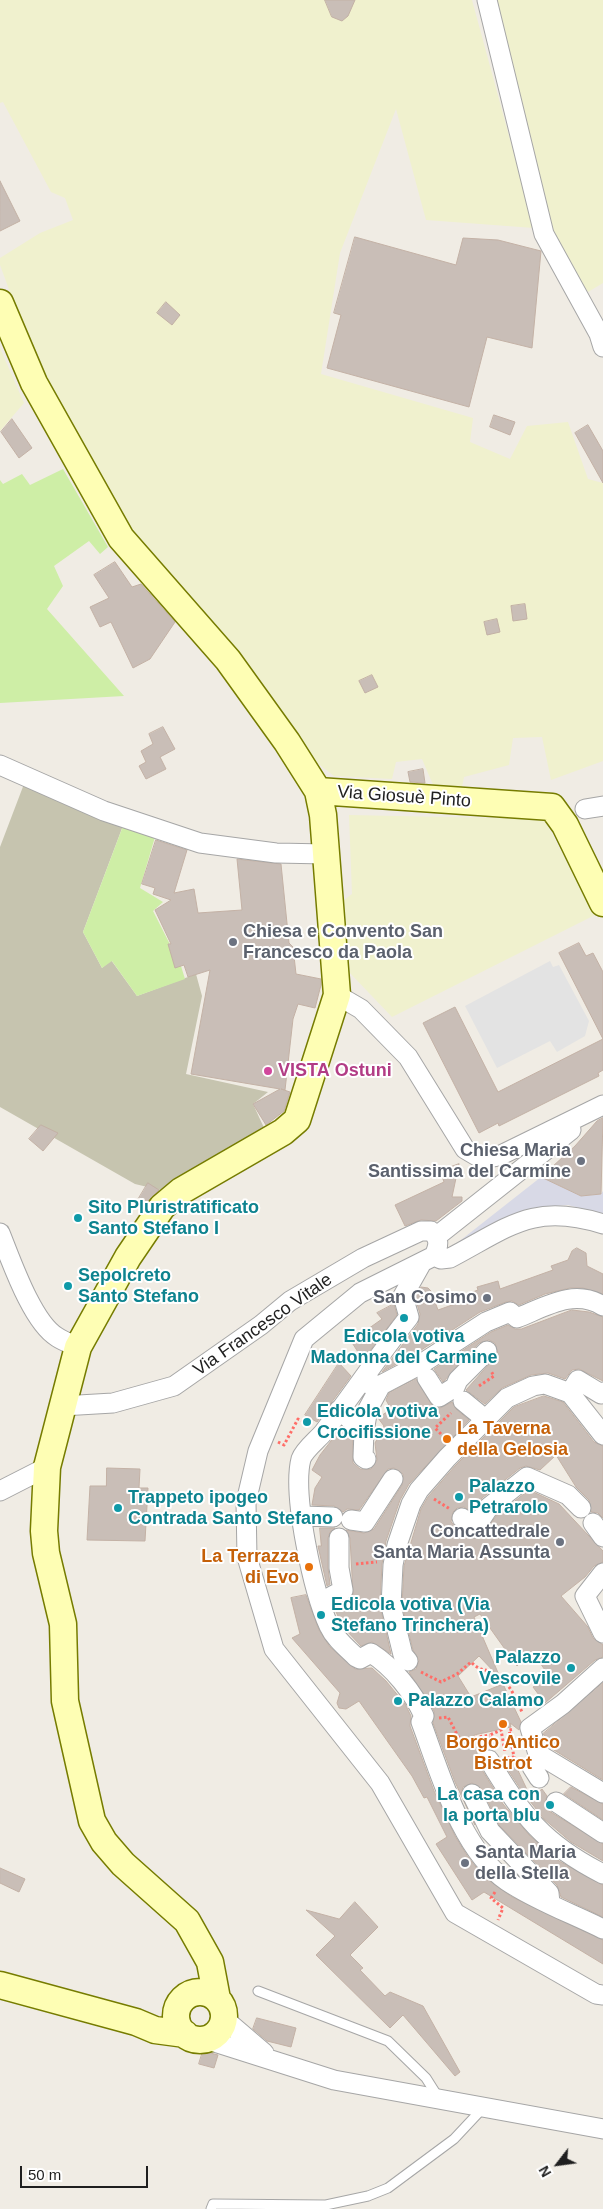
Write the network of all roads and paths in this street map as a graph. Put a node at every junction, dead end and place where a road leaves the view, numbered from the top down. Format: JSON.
{"nodes":[{"id":1,"x":487,"y":0,"type":"edge"},
{"id":2,"x":0,"y":303,"type":"edge"},
{"id":3,"x":603,"y":346,"type":"edge"},
{"id":4,"x":0,"y":765,"type":"edge"},
{"id":5,"x":318,"y":791,"type":"junction"},
{"id":6,"x":326,"y":854,"type":"junction"},
{"id":7,"x":603,"y":903,"type":"edge"},
{"id":8,"x":337,"y":995,"type":"junction"},
{"id":9,"x":601,"y":1106,"type":"edge"},
{"id":10,"x":603,"y":1224,"type":"edge"},
{"id":11,"x":0,"y":1233,"type":"edge"},
{"id":12,"x":437,"y":1236,"type":"junction"},
{"id":13,"x":428,"y":1260,"type":"junction"},
{"id":14,"x":603,"y":1306,"type":"edge"},
{"id":15,"x":78,"y":1346,"type":"junction"},
{"id":16,"x":487,"y":1351,"type":"dead end"},
{"id":17,"x":427,"y":1378,"type":"dead end"},
{"id":18,"x":372,"y":1383,"type":"junction"},
{"id":19,"x":603,"y":1392,"type":"edge"},
{"id":20,"x":570,"y":1393,"type":"junction"},
{"id":21,"x":459,"y":1394,"type":"junction"},
{"id":22,"x":62,"y":1406,"type":"junction"},
{"id":23,"x":339,"y":1410,"type":"junction"},
{"id":24,"x":298,"y":1419,"type":"dead end"},
{"id":25,"x":485,"y":1419,"type":"junction"},
{"id":26,"x":364,"y":1431,"type":"junction"},
{"id":27,"x":603,"y":1435,"type":"edge"},
{"id":28,"x":284,"y":1445,"type":"dead end"},
{"id":29,"x":366,"y":1459,"type":"dead end"},
{"id":30,"x":47,"y":1466,"type":"junction"},
{"id":31,"x":419,"y":1490,"type":"junction"},
{"id":32,"x":0,"y":1491,"type":"edge"},
{"id":33,"x":582,"y":1508,"type":"dead end"},
{"id":34,"x":303,"y":1516,"type":"junction"},
{"id":35,"x":462,"y":1518,"type":"joint"},
{"id":36,"x":339,"y":1538,"type":"dead end"},
{"id":37,"x":393,"y":1565,"type":"junction"},
{"id":38,"x":339,"y":1568,"type":"junction"},
{"id":39,"x":603,"y":1573,"type":"edge"},
{"id":40,"x":321,"y":1602,"type":"junction"},
{"id":41,"x":603,"y":1633,"type":"edge"},
{"id":42,"x":408,"y":1661,"type":"joint"},
{"id":43,"x":603,"y":1668,"type":"edge"},
{"id":44,"x":424,"y":1716,"type":"junction"},
{"id":45,"x":524,"y":1732,"type":"junction"},
{"id":46,"x":490,"y":1735,"type":"junction"},
{"id":47,"x":489,"y":1760,"type":"joint"},
{"id":48,"x":603,"y":1793,"type":"edge"},
{"id":49,"x":472,"y":1794,"type":"dead end"},
{"id":50,"x":556,"y":1802,"type":"dead end"},
{"id":51,"x":603,"y":1832,"type":"edge"},
{"id":52,"x":603,"y":1874,"type":"edge"},
{"id":53,"x":491,"y":1898,"type":"dead end"},
{"id":54,"x":550,"y":1903,"type":"junction"},
{"id":55,"x":603,"y":1929,"type":"edge"},
{"id":56,"x":492,"y":1934,"type":"junction"},
{"id":57,"x":202,"y":1951,"type":"junction"},
{"id":58,"x":0,"y":1986,"type":"edge"},
{"id":59,"x":258,"y":1991,"type":"dead end"},
{"id":60,"x":603,"y":1995,"type":"edge"},
{"id":61,"x":220,"y":2008,"type":"junction"},
{"id":62,"x":189,"y":2019,"type":"junction"},
{"id":63,"x":277,"y":2062,"type":"junction"},
{"id":64,"x":439,"y":2100,"type":"junction"},
{"id":65,"x":483,"y":2108,"type":"junction"},
{"id":66,"x":603,"y":2129,"type":"edge"},
{"id":67,"x":212,"y":2207,"type":"edge"}],
"edges":[{"from":1,"to":3,"type":"street"},
{"from":2,"to":5,"type":"street"},
{"from":4,"to":6,"type":"street"},
{"from":5,"to":6,"type":"street","name":"Via Giosuè Pinto"},
{"from":5,"to":7,"type":"street","name":"Via Giosuè Pinto"},
{"from":6,"to":8,"type":"street","name":"Via Giosuè Pinto"},
{"from":8,"to":9,"type":"street"},
{"from":8,"to":15,"type":"street"},
{"from":9,"to":12,"type":"street"},
{"from":10,"to":13,"type":"street"},
{"from":11,"to":15,"type":"street"},
{"from":12,"to":13,"type":"street"},
{"from":12,"to":22,"type":"street","name":"Via Francesco Vitale"},
{"from":13,"to":18,"type":"street"},
{"from":13,"to":56,"type":"street"},
{"from":14,"to":18,"type":"street"},
{"from":15,"to":22,"type":"street"},
{"from":16,"to":21,"type":"street"},
{"from":17,"to":21,"type":"street"},
{"from":18,"to":23,"type":"street"},
{"from":18,"to":26,"type":"street"},
{"from":19,"to":20,"type":"street"},
{"from":20,"to":25,"type":"street"},
{"from":20,"to":27,"type":"street"},
{"from":21,"to":25,"type":"street"},
{"from":22,"to":30,"type":"street"},
{"from":23,"to":26,"type":"street"},
{"from":23,"to":34,"type":"street"},
{"from":24,"to":28,"type":"path"},
{"from":25,"to":31,"type":"street"},
{"from":26,"to":29,"type":"street"},
{"from":30,"to":32,"type":"street"},
{"from":30,"to":57,"type":"street"},
{"from":31,"to":34,"type":"street"},
{"from":31,"to":35,"type":"path"},
{"from":31,"to":37,"type":"street"},
{"from":33,"to":35,"type":"street"},
{"from":34,"to":40,"type":"street"},
{"from":36,"to":38,"type":"street"},
{"from":37,"to":38,"type":"path"},
{"from":37,"to":42,"type":"street"},
{"from":38,"to":40,"type":"street"},
{"from":39,"to":41,"type":"street"},
{"from":40,"to":44,"type":"street"},
{"from":42,"to":45,"type":"path"},
{"from":43,"to":45,"type":"street"},
{"from":44,"to":46,"type":"path"},
{"from":44,"to":54,"type":"street"},
{"from":45,"to":46,"type":"path"},
{"from":45,"to":48,"type":"street"},
{"from":46,"to":47,"type":"path"},
{"from":47,"to":52,"type":"street"},
{"from":49,"to":54,"type":"street"},
{"from":50,"to":51,"type":"street"},
{"from":53,"to":56,"type":"path"},
{"from":54,"to":55,"type":"street"},
{"from":56,"to":60,"type":"street"},
{"from":57,"to":61,"type":"street"},
{"from":57,"to":62,"type":"street"},
{"from":58,"to":62,"type":"street"},
{"from":59,"to":64,"type":"lane"},
{"from":61,"to":62,"type":"street"},
{"from":61,"to":62,"type":"street"},
{"from":61,"to":63,"type":"street"},
{"from":62,"to":63,"type":"street"},
{"from":63,"to":64,"type":"street"},
{"from":64,"to":65,"type":"street"},
{"from":65,"to":66,"type":"street"},
{"from":65,"to":67,"type":"lane"}]}
